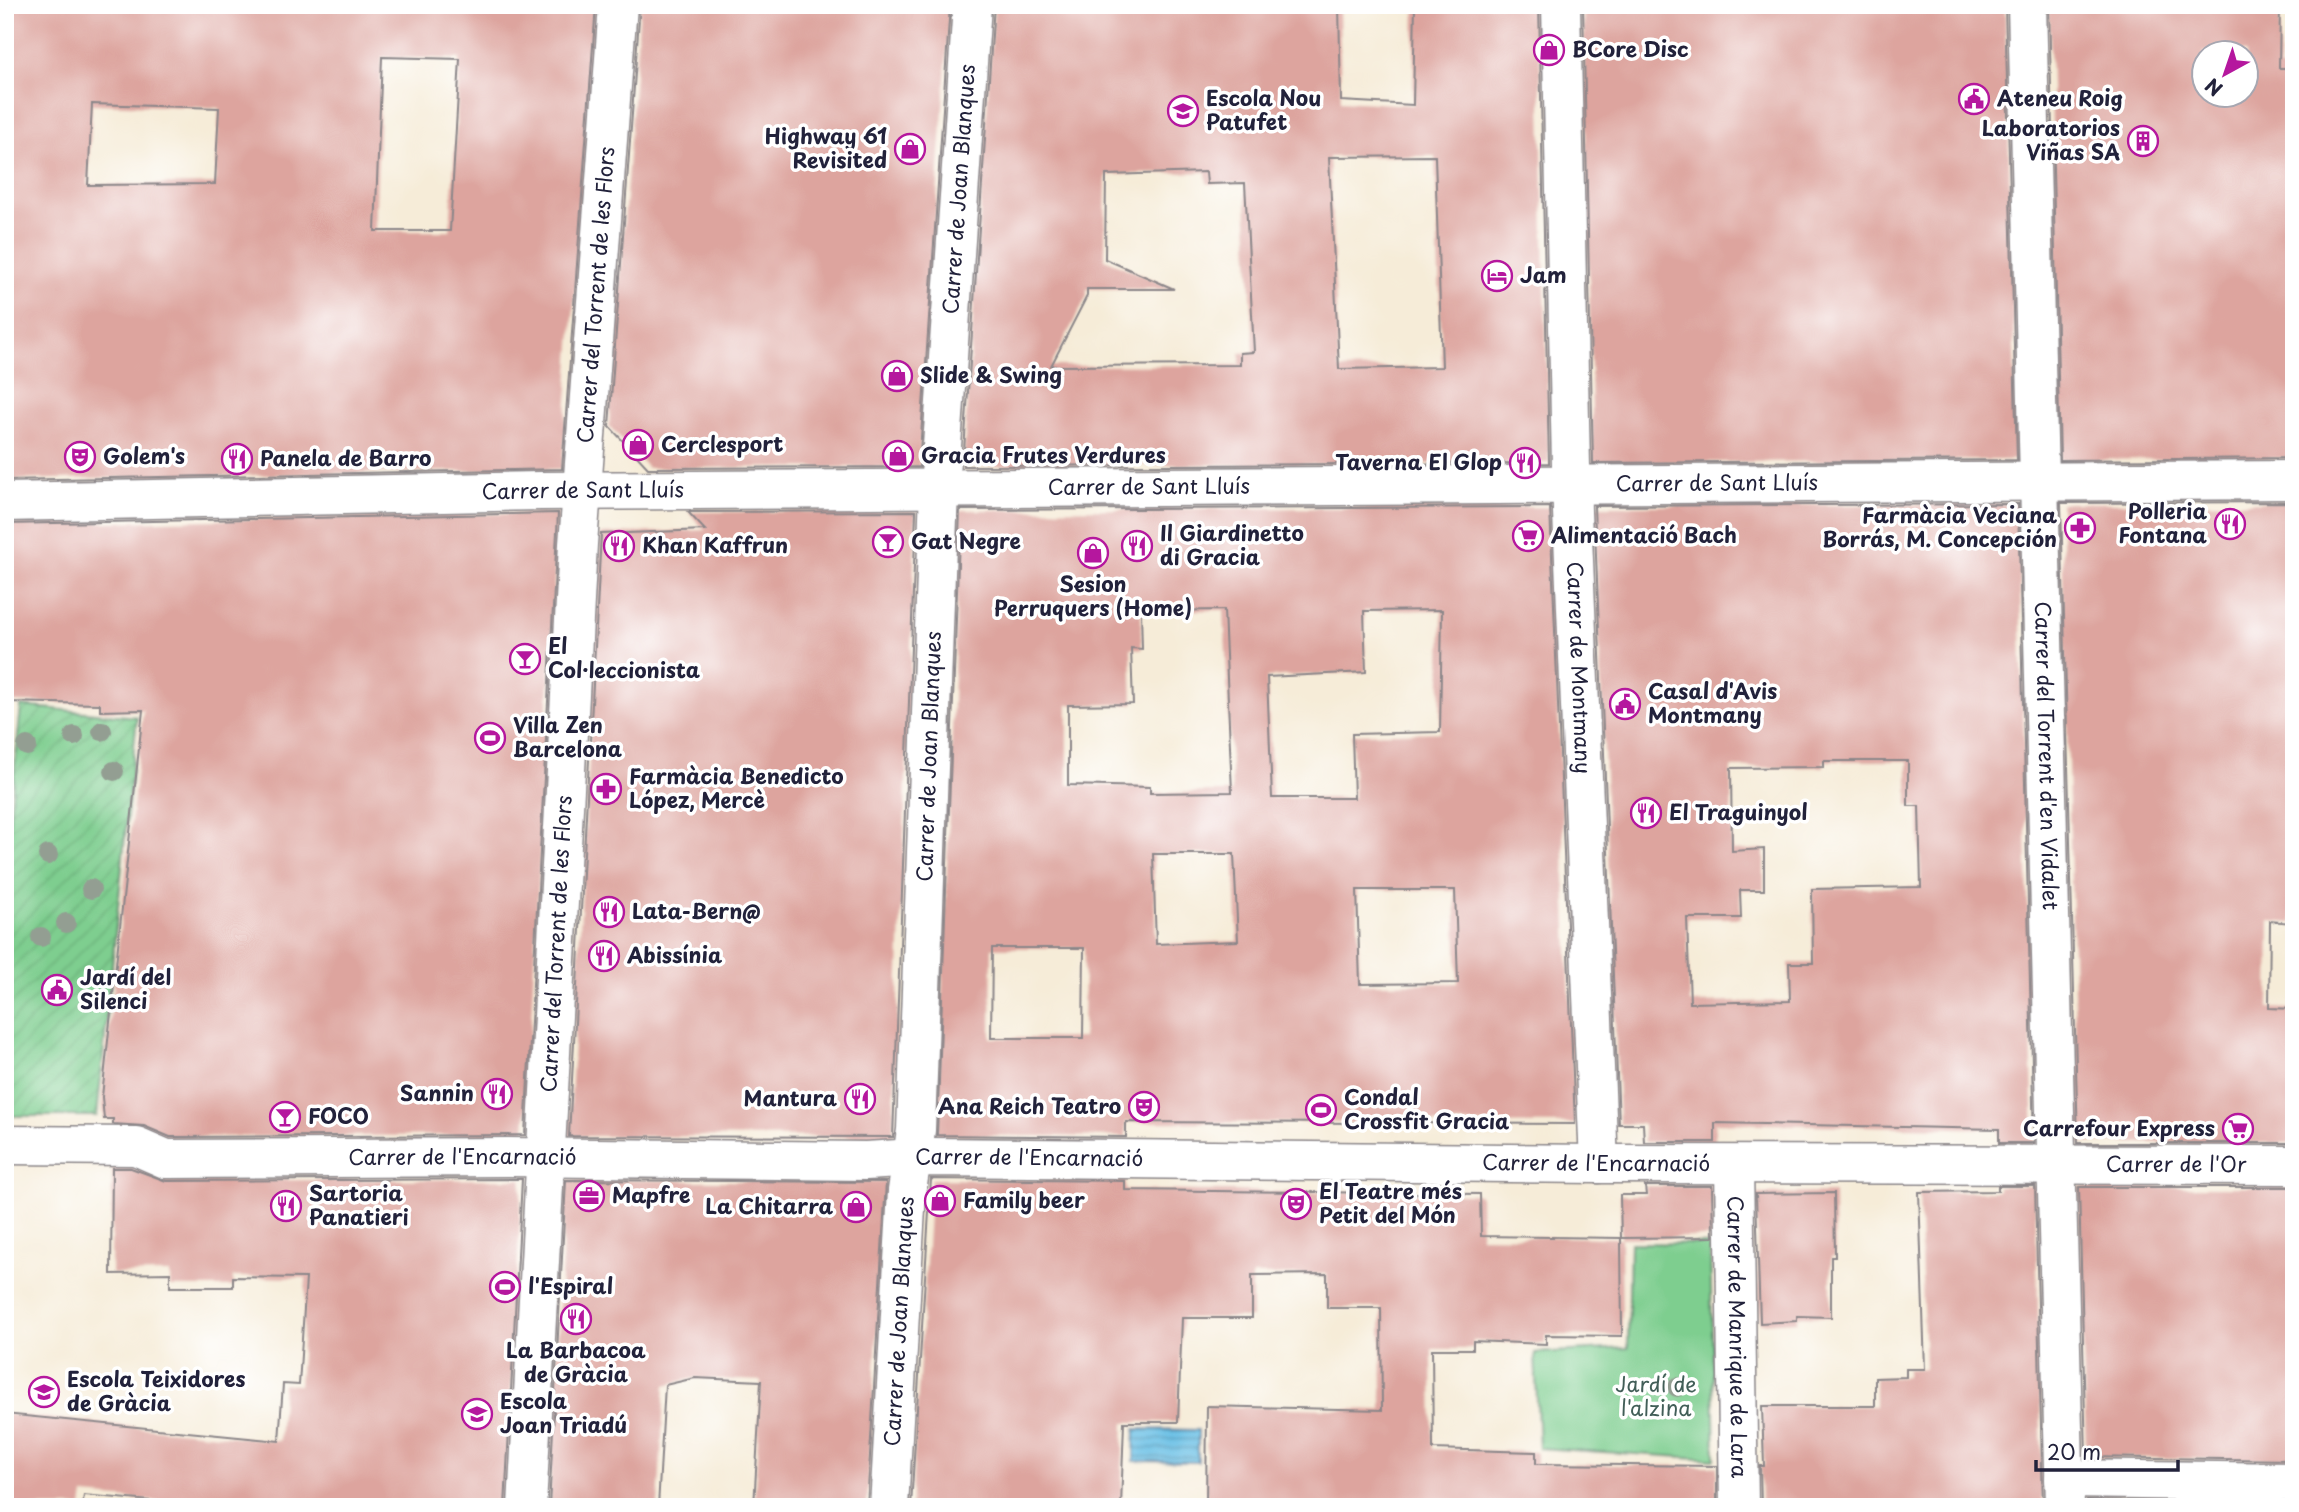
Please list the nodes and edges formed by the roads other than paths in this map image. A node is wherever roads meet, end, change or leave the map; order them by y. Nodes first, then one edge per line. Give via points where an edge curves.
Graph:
1 (618, 5) edge
2 (972, 5) edge
3 (1561, 5) edge
4 (2027, 5) edge
5 (2294, 480) edge
6 (2039, 482) junction
7 (1571, 487) junction
8 (939, 490) junction
9 (582, 491) junction
10 (5, 502) edge
11 (5, 1145) edge
12 (911, 1158) junction
13 (547, 1159) junction
14 (2056, 1163) junction
15 (1599, 1164) junction
16 (1734, 1165) junction
17 (2294, 1165) edge
18 (2294, 1482) edge
19 (2065, 1493) edge
20 (527, 1507) edge
21 (889, 1507) edge
22 (1739, 1507) edge

1 - 9 street, Carrer del Torrent de les Flors
2 - 8 street, Carrer de Joan Blanques
3 - 7 street, Carrer de Montmany
4 - 6 street, Carrer del Torrent d'en Vidalet
5 - 6 street, Carrer de Sant Lluís
6 - 7 street, Carrer de Sant Lluís
6 - 14 street, Carrer del Torrent d'en Vidalet
7 - 8 street, Carrer de Sant Lluís
7 - 15 street, Carrer de Montmany
8 - 9 street, Carrer de Sant Lluís
8 - 12 street, Carrer de Joan Blanques via 916,1130
9 - 10 street, Carrer de Sant Lluís
9 - 13 street, Carrer del Torrent de les Flors
11 - 13 street, Carrer de l'Encarnació via 136,1146 166,1159
12 - 13 street, Carrer de l'Encarnació
12 - 15 street, Carrer de l'Encarnació
12 - 21 street, Carrer de Joan Blanques
13 - 20 street, Carrer del Torrent de les Flors
14 - 16 street, Carrer de l'Encarnació
14 - 17 street, Carrer de l'Or
14 - 19 street, Carrer del Torrent d'en Vidalet
15 - 16 street, Carrer de l'Encarnació
16 - 22 street, Carrer de Manrique de Lara
18 - 19 street

